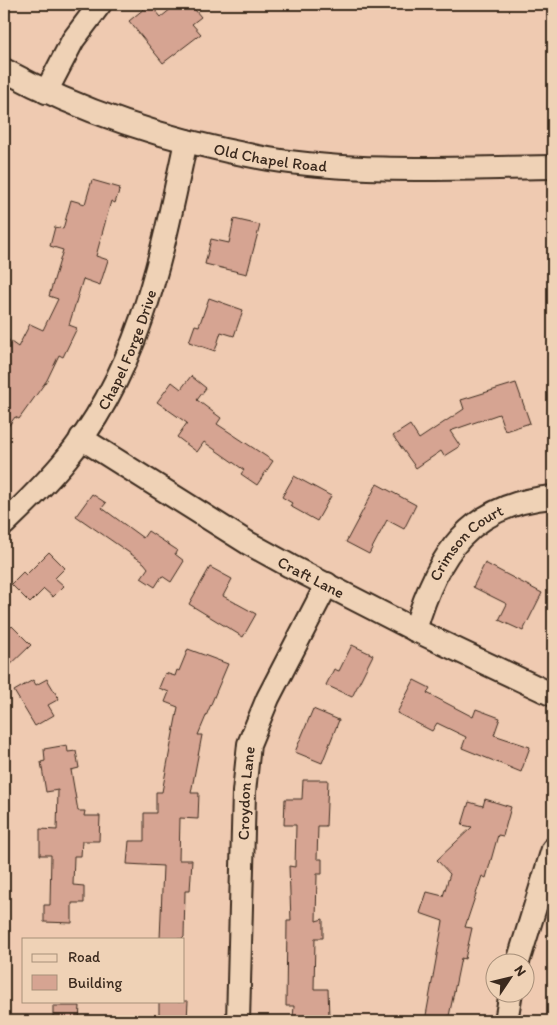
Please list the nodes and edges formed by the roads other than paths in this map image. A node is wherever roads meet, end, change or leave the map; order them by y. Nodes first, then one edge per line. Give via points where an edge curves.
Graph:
1 (100, 4) edge
2 (4, 70) edge
3 (46, 92) junction
4 (186, 141) junction
5 (553, 167) edge
6 (81, 438) junction
7 (553, 497) edge
8 (4, 524) edge
9 (327, 584) junction
10 (416, 630) junction
11 (553, 695) edge
12 (553, 849) edge
13 (521, 952) edge
14 (509, 1002) edge
15 (238, 1021) edge
16 (506, 1021) edge

1 - 3 street via 73,40
2 - 3 street, Old Chapel Road
3 - 4 street, Old Chapel Road
4 - 5 street, Old Chapel Road via 270,159 321,164
4 - 6 street, Chapel Forge Drive via 167,231 142,320 116,380
6 - 8 street, Chapel Forge Drive via 63,463
6 - 9 street, Craft Lane via 248,543
7 - 10 street, Crimson Court via 525,501 500,510 465,534 437,570
9 - 10 street, Craft Lane
9 - 15 street, Croydon Lane via 268,698 249,744 244,792
10 - 11 street, Craft Lane
12 - 13 street
14 - 16 street

